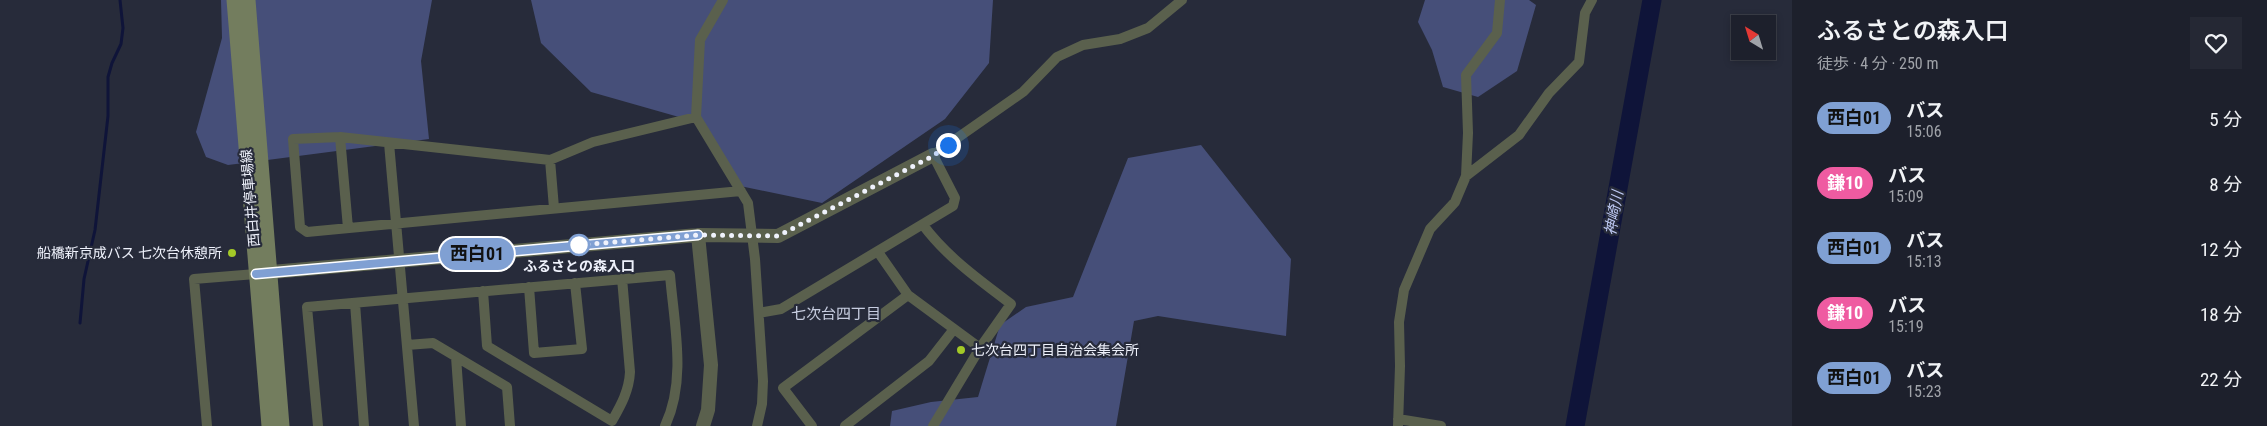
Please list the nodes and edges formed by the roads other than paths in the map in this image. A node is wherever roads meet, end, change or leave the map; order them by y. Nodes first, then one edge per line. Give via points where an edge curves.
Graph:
1 (234, 0) edge
2 (248, 0) edge
3 (723, 0) edge
4 (1182, 0) edge
5 (1500, 0) edge
6 (1592, 0) edge
7 (696, 117) junction
8 (340, 137) junction
9 (389, 143) junction
10 (933, 156) junction
11 (550, 160) junction
12 (1466, 176) junction
13 (741, 191) junction
14 (554, 208) junction
15 (396, 223) junction
16 (922, 225) junction
17 (348, 228) junction
18 (752, 234) junction
19 (698, 235) junction
20 (878, 252) junction
21 (399, 261) junction
22 (262, 273) junction
23 (622, 278) junction
24 (575, 283) junction
25 (529, 287) junction
26 (483, 291) junction
27 (908, 294) junction
28 (401, 298) junction
29 (355, 303) junction
30 (759, 313) junction
31 (954, 329) junction
32 (407, 345) junction
33 (980, 348) junction
34 (456, 357) junction
35 (1398, 422) edge
36 (207, 426) edge
37 (269, 426) edge
38 (282, 426) edge
39 (318, 426) edge
40 (364, 426) edge
41 (414, 426) edge
42 (461, 426) edge
43 (510, 426) edge
44 (665, 426) edge
45 (703, 426) edge
46 (757, 426) edge
47 (812, 426) edge
48 (845, 426) edge
49 (933, 426) edge
50 (1441, 426) edge

1 - 22 main road, 西白井停車場線
2 - 22 main road, 西白井停車場線
3 - 7 street via 700,40
4 - 10 street via 1148,28 1120,39 1083,45 1057,57 1023,92
5 - 12 street via 1496,33 1466,75
6 - 12 street via 1586,13 1579,62 1550,93 1519,135
7 - 11 street via 593,142
7 - 13 street
8 - 9 street
8 - 17 street
8 - 17 street via 293,139 300,226 307,232
9 - 11 street
9 - 15 street
10 - 16 street via 955,198 953,206
10 - 18 street via 778,236
11 - 14 street
12 - 35 street via 1455,202 1430,230 1404,290 1399,322
13 - 14 street
13 - 18 street via 748,203
14 - 15 street
15 - 17 street
15 - 21 street
16 - 20 street
16 - 33 street via 967,272 1012,304
18 - 19 street
18 - 30 street
19 - 21 street
19 - 45 street via 711,365 708,410
20 - 27 street
20 - 30 street via 781,309
21 - 22 street
21 - 28 street
22 - 36 street via 194,279
22 - 37 main road, 西白井停車場線
22 - 38 main road, 西白井停車場線
23 - 24 street
23 - 26 street via 630,384 612,421 487,346
23 - 44 street via 670,275 677,375 676,394
24 - 25 street
24 - 25 street via 582,349 534,353
25 - 26 street
26 - 28 street
27 - 31 street
27 - 47 street via 783,388
28 - 29 street
28 - 32 street
29 - 39 street via 307,308
29 - 40 street
30 - 46 street via 763,381
31 - 33 street
31 - 48 street via 929,362
32 - 34 street via 433,343
32 - 41 street
33 - 49 street
34 - 42 street
34 - 43 street via 507,387
35 - 50 street

